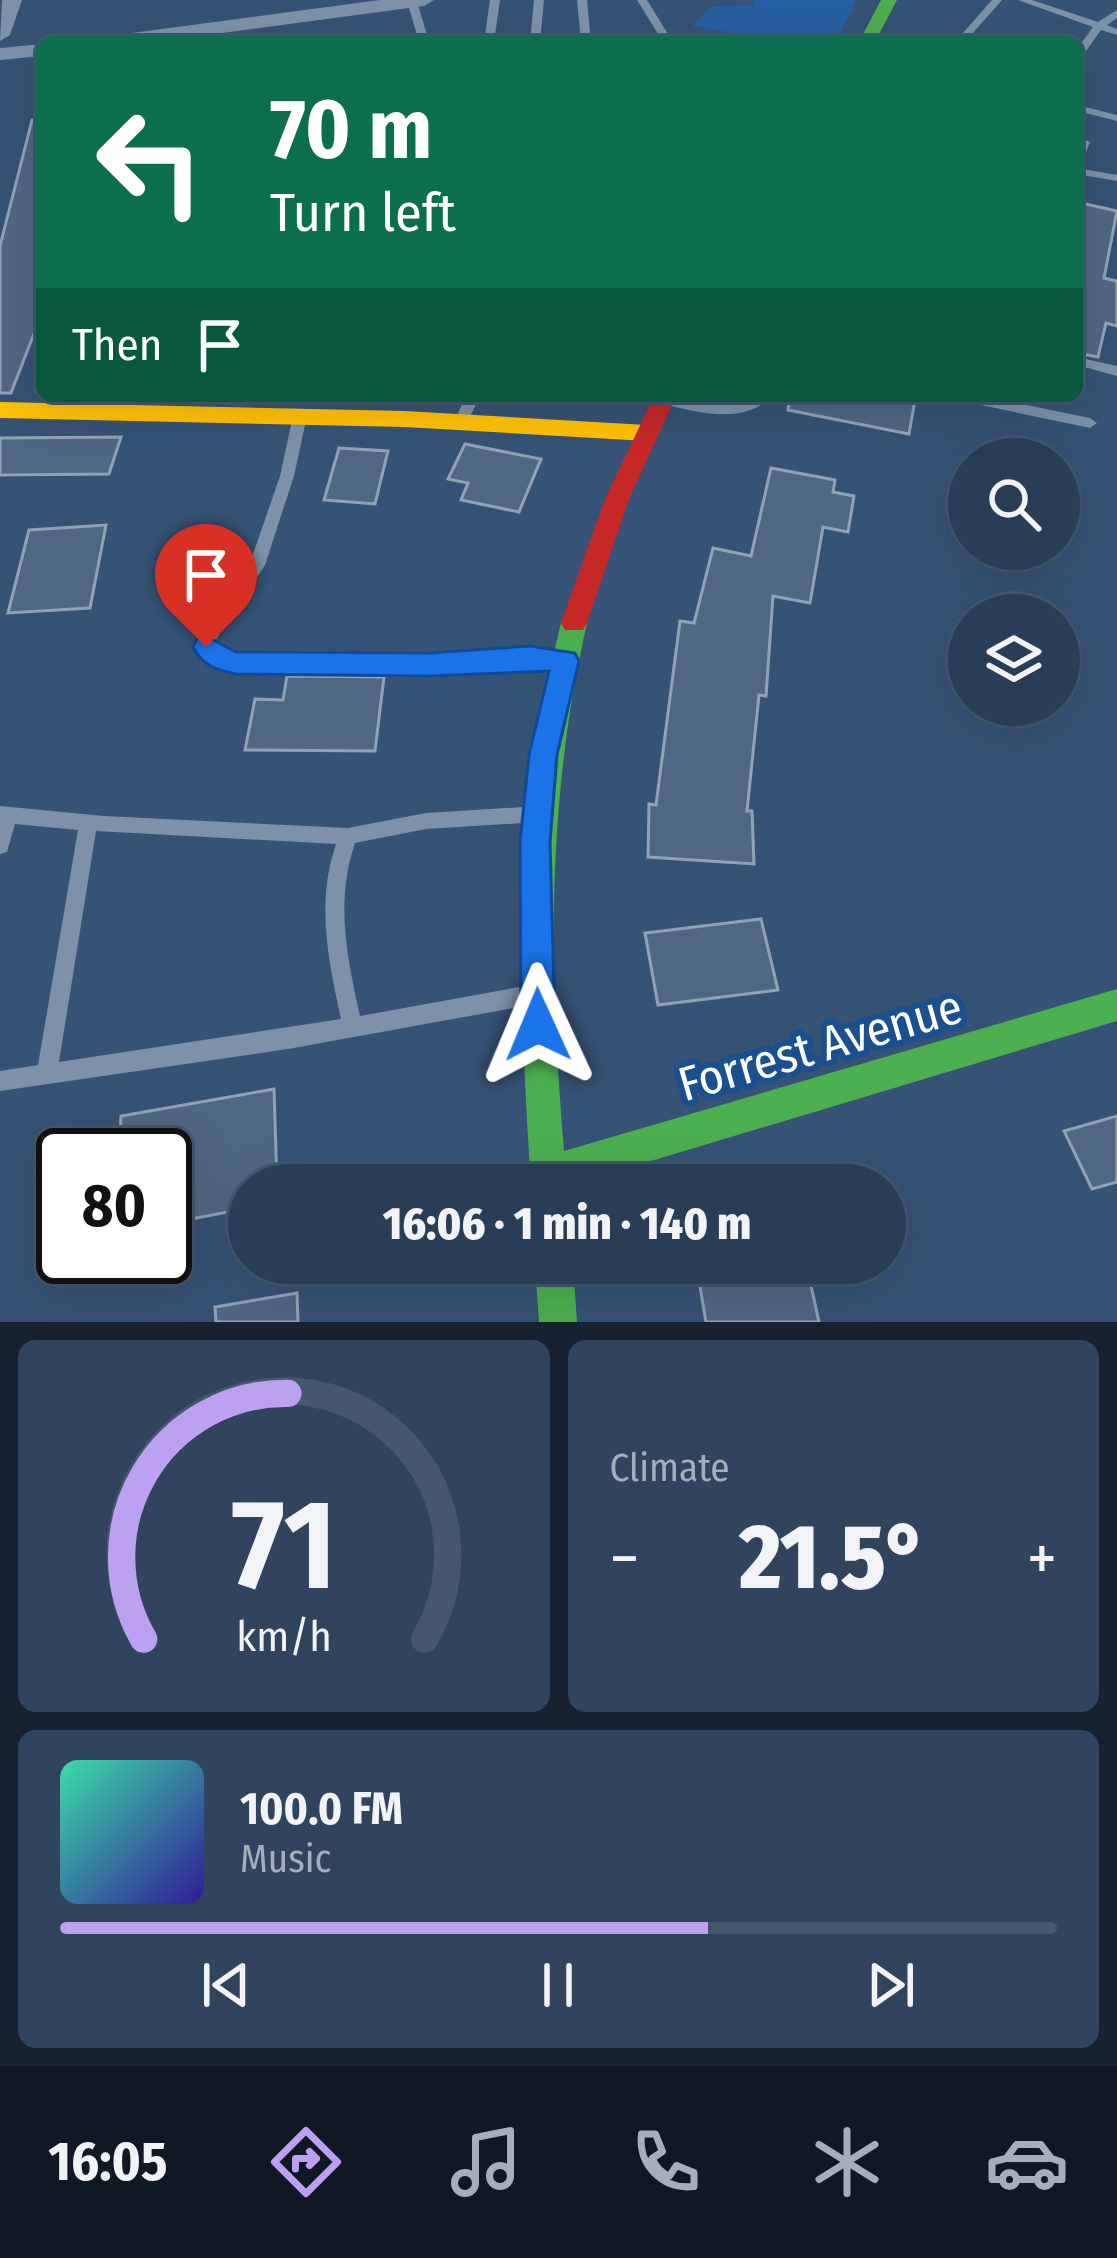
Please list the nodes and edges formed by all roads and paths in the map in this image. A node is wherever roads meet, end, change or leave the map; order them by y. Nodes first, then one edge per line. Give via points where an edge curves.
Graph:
1 (12, 0) edge
2 (424, 0) edge
3 (495, 0) edge
4 (539, 0) edge
5 (582, 0) edge
6 (643, 0) edge
7 (889, 0) edge
8 (997, 0) edge
9 (1023, 0) edge
10 (412, 2) edge
11 (1117, 13) edge
12 (1099, 26) junction
13 (1117, 32) edge
14 (0, 35) edge
15 (183, 36) edge
16 (422, 36) edge
17 (490, 36) edge
18 (536, 36) edge
19 (585, 36) edge
20 (665, 36) edge
21 (870, 36) edge
22 (965, 36) edge
23 (1083, 48) edge
24 (36, 51) edge
25 (0, 54) edge
26 (1083, 110) edge
27 (1117, 118) edge
28 (1083, 172) edge
29 (1117, 178) edge
30 (1083, 362) edge
31 (1117, 370) edge
32 (662, 402) edge
33 (684, 402) edge
34 (759, 402) edge
35 (990, 402) edge
36 (467, 409) edge
37 (0, 410) edge
38 (300, 416) junction
39 (1090, 423) dead end
40 (646, 433) junction
41 (566, 661) junction
42 (4, 814) edge
43 (537, 815) junction
44 (88, 822) junction
45 (348, 836) junction
46 (0, 846) edge
47 (538, 993) junction
48 (1117, 1005) edge
49 (353, 1028) junction
50 (47, 1075) junction
51 (0, 1081) edge
52 (548, 1164) edge
53 (601, 1164) edge
54 (555, 1284) edge
55 (558, 1322) edge

1 - 14 street
2 - 10 street
3 - 17 lane
4 - 18 lane
5 - 19 lane
6 - 20 lane
7 - 21 main road
8 - 22 lane
9 - 12 lane
10 - 15 street
10 - 16 lane
11 - 12 lane
12 - 13 lane
12 - 23 lane
24 - 25 street
26 - 27 lane
28 - 29 lane
30 - 31 lane
32 - 40 main road
33 - 34 lane via 730,411
35 - 39 lane
36 - 38 main road
36 - 40 main road
37 - 38 main road
38 - 41 lane via 256,566 207,640 209,654 288,665
40 - 41 main road
41 - 43 main road
42 - 44 lane
42 - 46 lane
43 - 45 lane via 425,820
43 - 47 main road
44 - 45 lane
44 - 50 lane
45 - 49 lane via 330,910
47 - 49 lane
47 - 52 main road
48 - 53 main road, Forrest Avenue
49 - 50 lane
50 - 51 lane
54 - 55 main road

